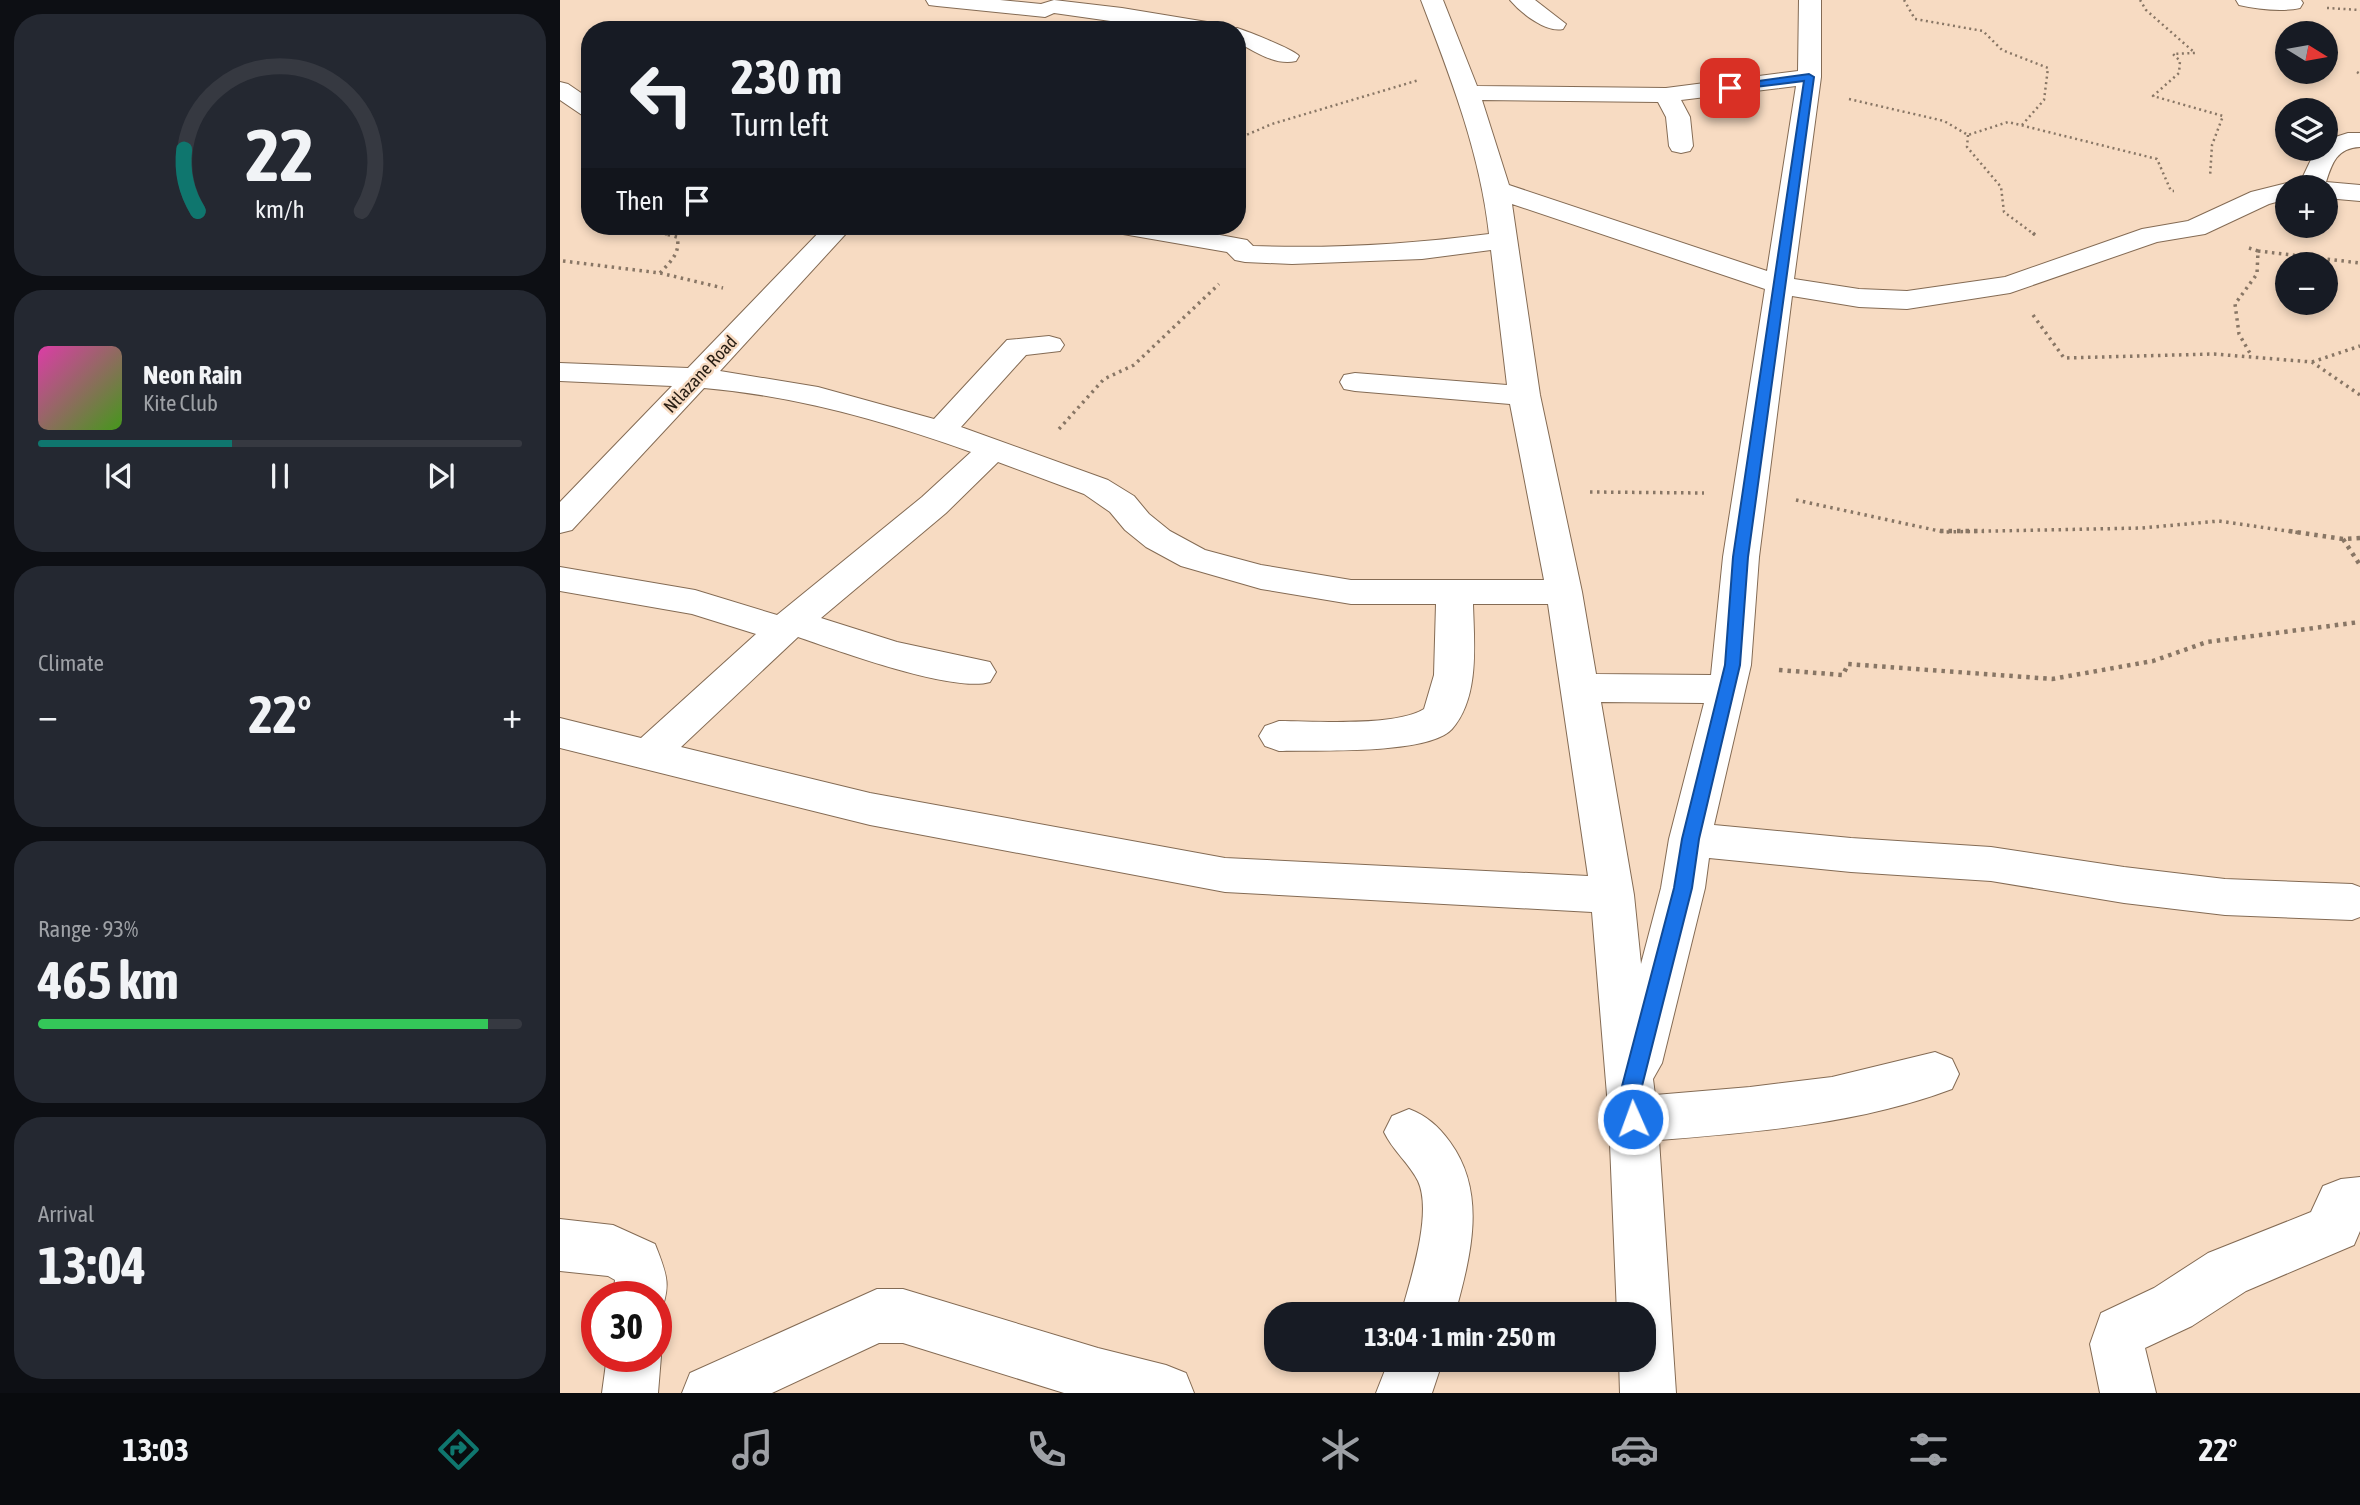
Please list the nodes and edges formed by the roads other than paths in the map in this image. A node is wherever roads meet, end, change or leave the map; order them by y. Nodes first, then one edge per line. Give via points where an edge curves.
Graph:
1 (937, 0) edge
2 (1432, 0) edge
3 (1521, 0) edge
4 (1810, 0) edge
5 (2247, 0) edge
6 (2292, 3) dead end
7 (1051, 6) edge
8 (1036, 21) edge
9 (1162, 21) edge
10 (1555, 24) dead end
11 (1246, 37) edge
12 (1288, 56) dead end
13 (1464, 81) junction
14 (1808, 84) junction
15 (560, 89) edge
16 (1666, 95) junction
17 (581, 104) edge
18 (2360, 140) edge
19 (1681, 146) dead end
20 (2316, 175) edge
21 (1497, 190) junction
22 (2338, 191) edge
23 (2360, 192) edge
24 (2275, 194) edge
25 (831, 235) edge
26 (1178, 235) edge
27 (1502, 240) junction
28 (1780, 285) junction
29 (1049, 345) dead end
30 (560, 372) edge
31 (695, 379) junction
32 (1354, 382) dead end
33 (1524, 394) junction
34 (940, 431) junction
35 (993, 449) junction
36 (576, 487) edge
37 (560, 522) edge
38 (560, 579) edge
39 (1454, 592) junction
40 (1564, 592) junction
41 (788, 626) junction
42 (977, 672) dead end
43 (1729, 677) junction
44 (1579, 688) junction
45 (560, 733) edge
46 (1279, 736) dead end
47 (649, 754) junction
48 (1690, 839) junction
49 (1612, 895) junction
50 (2352, 902) dead end
51 (1936, 1074) dead end
52 (1632, 1104) junction
53 (1409, 1132) dead end
54 (2360, 1202) edge
55 (560, 1245) edge
56 (642, 1281) edge
57 (1430, 1302) edge
58 (632, 1372) edge
59 (1412, 1372) edge
60 (630, 1393) edge
61 (710, 1393) edge
62 (1166, 1393) edge
63 (1404, 1393) edge
64 (1648, 1393) edge
65 (2128, 1393) edge

1 - 7 street
2 - 13 street
3 - 10 street
4 - 14 street
5 - 6 street
7 - 8 street
7 - 9 street
11 - 12 street
13 - 16 street
13 - 21 street
14 - 16 street
14 - 28 street
15 - 17 street
16 - 19 street via 1678,117
18 - 20 street via 2343,140 2328,148
21 - 27 street
21 - 28 street
22 - 23 street
24 - 28 street via 2195,228 2152,235 2010,285 1907,300 1859,298
25 - 31 street, Ntlazane Road
26 - 27 street via 1237,246 1245,254 1358,256
27 - 33 street
28 - 43 street via 1741,557
29 - 34 street via 1018,346
30 - 31 street
31 - 34 street via 776,388
31 - 36 street, Ntlazane Road
32 - 33 street
33 - 40 street
34 - 35 street
35 - 39 street via 1096,487 1122,504 1158,539 1193,558 1261,577 1351,592
35 - 41 street via 934,505
36 - 37 street, Ntlazane Road
38 - 41 street via 695,602
39 - 40 street
39 - 46 street via 1456,660 1444,706 1429,727
40 - 44 street
41 - 42 street
41 - 47 street
43 - 44 street
43 - 48 street
44 - 49 street
45 - 47 street
47 - 49 street via 870,808 1226,875
48 - 50 street via 1991,864 2225,897
48 - 52 street via 1683,888
49 - 52 street
51 - 52 street via 1818,1101 1750,1110
52 - 64 street
53 - 57 street via 1434,1159 1446,1186 1446,1220
54 - 65 street via 2341,1205 2336,1227 2227,1272 2173,1307 2120,1332 2117,1344
55 - 56 street via 613,1251 636,1263
58 - 60 street
59 - 63 street
61 - 62 street via 877,1316 903,1316

